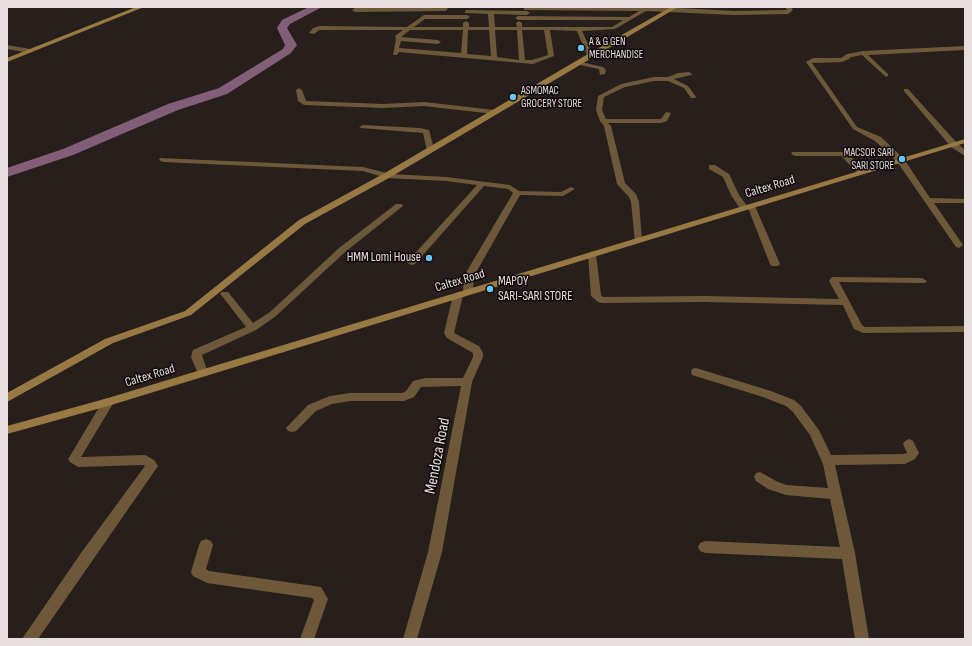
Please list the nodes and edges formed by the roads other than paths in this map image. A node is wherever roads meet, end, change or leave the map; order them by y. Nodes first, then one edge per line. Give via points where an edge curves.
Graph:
1 (141, 7) edge
2 (445, 7) edge
3 (788, 7) edge
4 (387, 8) edge
5 (526, 8) edge
6 (673, 8) edge
7 (645, 9) junction
8 (355, 10) dead end
9 (467, 12) edge
10 (491, 13) junction
11 (518, 16) junction
12 (441, 17) junction
13 (628, 18) junction
14 (409, 28) junction
15 (438, 29) junction
16 (466, 29) junction
17 (493, 29) junction
18 (520, 29) junction
19 (547, 29) junction
20 (579, 29) junction
21 (312, 33) dead end
22 (399, 39) junction
23 (438, 42) junction
24 (10, 48) edge
25 (965, 48) edge
26 (30, 51) junction
27 (23, 53) junction
28 (436, 53) junction
29 (863, 53) junction
30 (464, 55) junction
31 (590, 55) junction
32 (494, 58) junction
33 (7, 60) edge
34 (522, 62) junction
35 (577, 63) junction
36 (602, 74) dead end
37 (689, 74) dead end
38 (886, 75) dead end
39 (669, 79) junction
40 (299, 90) dead end
41 (906, 90) dead end
42 (693, 97) dead end
43 (494, 112) junction
44 (668, 113) dead end
45 (603, 121) junction
46 (363, 127) dead end
47 (965, 141) edge
48 (954, 146) junction
49 (430, 149) junction
50 (795, 154) dead end
51 (965, 154) edge
52 (163, 160) dead end
53 (901, 161) junction
54 (712, 167) dead end
55 (862, 172) junction
56 (387, 176) junction
57 (483, 183) junction
58 (571, 189) dead end
59 (517, 193) junction
60 (928, 200) junction
61 (965, 201) edge
62 (399, 206) dead end
63 (748, 207) junction
64 (638, 240) junction
65 (959, 245) dead end
66 (592, 254) junction
67 (412, 262) dead end
68 (775, 264) dead end
69 (922, 281) dead end
70 (463, 293) junction
71 (225, 294) dead end
72 (846, 302) junction
73 (252, 328) junction
74 (965, 329) edge
75 (696, 372) dead end
76 (203, 373) junction
77 (467, 382) junction
78 (7, 398) edge
79 (108, 402) junction
80 (292, 428) dead end
81 (7, 430) edge
82 (909, 444) dead end
83 (827, 460) junction
84 (760, 477) dead end
85 (836, 494) junction
86 (206, 545) dead end
87 (705, 547) dead end
88 (848, 553) junction
89 (29, 639) edge
90 (307, 639) edge
91 (410, 639) edge
92 (862, 639) edge

1 - 26 street
2 - 4 street via 445,10
3 - 6 street via 790,11 778,13 728,13
4 - 8 street
5 - 7 street
5 - 11 street via 527,13
6 - 7 street
6 - 31 street
7 - 13 street
9 - 10 street
9 - 12 street
9 - 16 street
10 - 11 street
10 - 17 street
11 - 13 street
11 - 18 street
12 - 14 street via 424,17
12 - 15 street
13 - 20 street via 613,28
14 - 15 street
14 - 21 street via 319,28
14 - 22 street via 398,36
15 - 16 street
15 - 23 street
16 - 17 street
16 - 30 street
17 - 18 street
17 - 32 street
18 - 19 street
18 - 34 street
19 - 20 street
19 - 34 street via 550,57
20 - 31 street
22 - 23 street
22 - 28 street via 395,52
23 - 28 street
24 - 26 street
24 - 27 street
25 - 29 street
26 - 27 street
27 - 33 street
28 - 30 street
29 - 38 street
29 - 53 street via 849,55 842,60 809,62 856,129 878,139
30 - 32 street
31 - 35 street
32 - 34 street
35 - 36 street via 600,68 603,70
35 - 43 street
37 - 39 street
39 - 42 street via 686,87
39 - 45 street via 623,85 601,96 599,110
40 - 43 street via 301,101 304,103 383,106 424,104
41 - 48 street
43 - 49 street
44 - 45 street via 662,121
45 - 64 street via 607,126 621,184 633,196 635,202
46 - 49 street via 420,130 426,132
47 - 48 street, Caltex Road
48 - 51 street
48 - 53 street, Caltex Road
49 - 56 street
50 - 55 street via 843,154
52 - 56 street via 363,169
53 - 55 street, Caltex Road
53 - 60 street
54 - 63 street via 726,176 735,195
55 - 63 street, Caltex Road
56 - 57 street
56 - 78 street via 302,222 188,313 109,341
57 - 59 street via 510,187
57 - 67 street
58 - 59 street via 563,194
59 - 70 street via 469,276
60 - 61 street
60 - 65 street
62 - 73 street via 342,250 273,314
63 - 64 street, Caltex Road
63 - 68 street
64 - 66 street, Caltex Road
66 - 70 street, Caltex Road
66 - 72 street via 596,296 601,300
69 - 72 street via 835,279
70 - 76 street, Caltex Road
70 - 77 street, Mendoza Road via 449,332 451,336 478,353
71 - 73 street
72 - 74 street via 858,327 863,330
73 - 76 street via 197,353
75 - 83 street via 790,403 798,409 815,433
76 - 79 street, Caltex Road
77 - 80 street via 425,382 417,384 410,394 404,397 350,397 330,400 312,408
77 - 91 street, Mendoza Road via 435,552
79 - 81 street, Caltex Road
79 - 89 street via 74,459 78,462 145,460 152,466
82 - 83 street via 913,453 905,458
83 - 85 street
84 - 85 street via 786,490
85 - 88 street
86 - 90 street via 198,572 207,577 316,592 321,599
87 - 88 street
88 - 92 street

